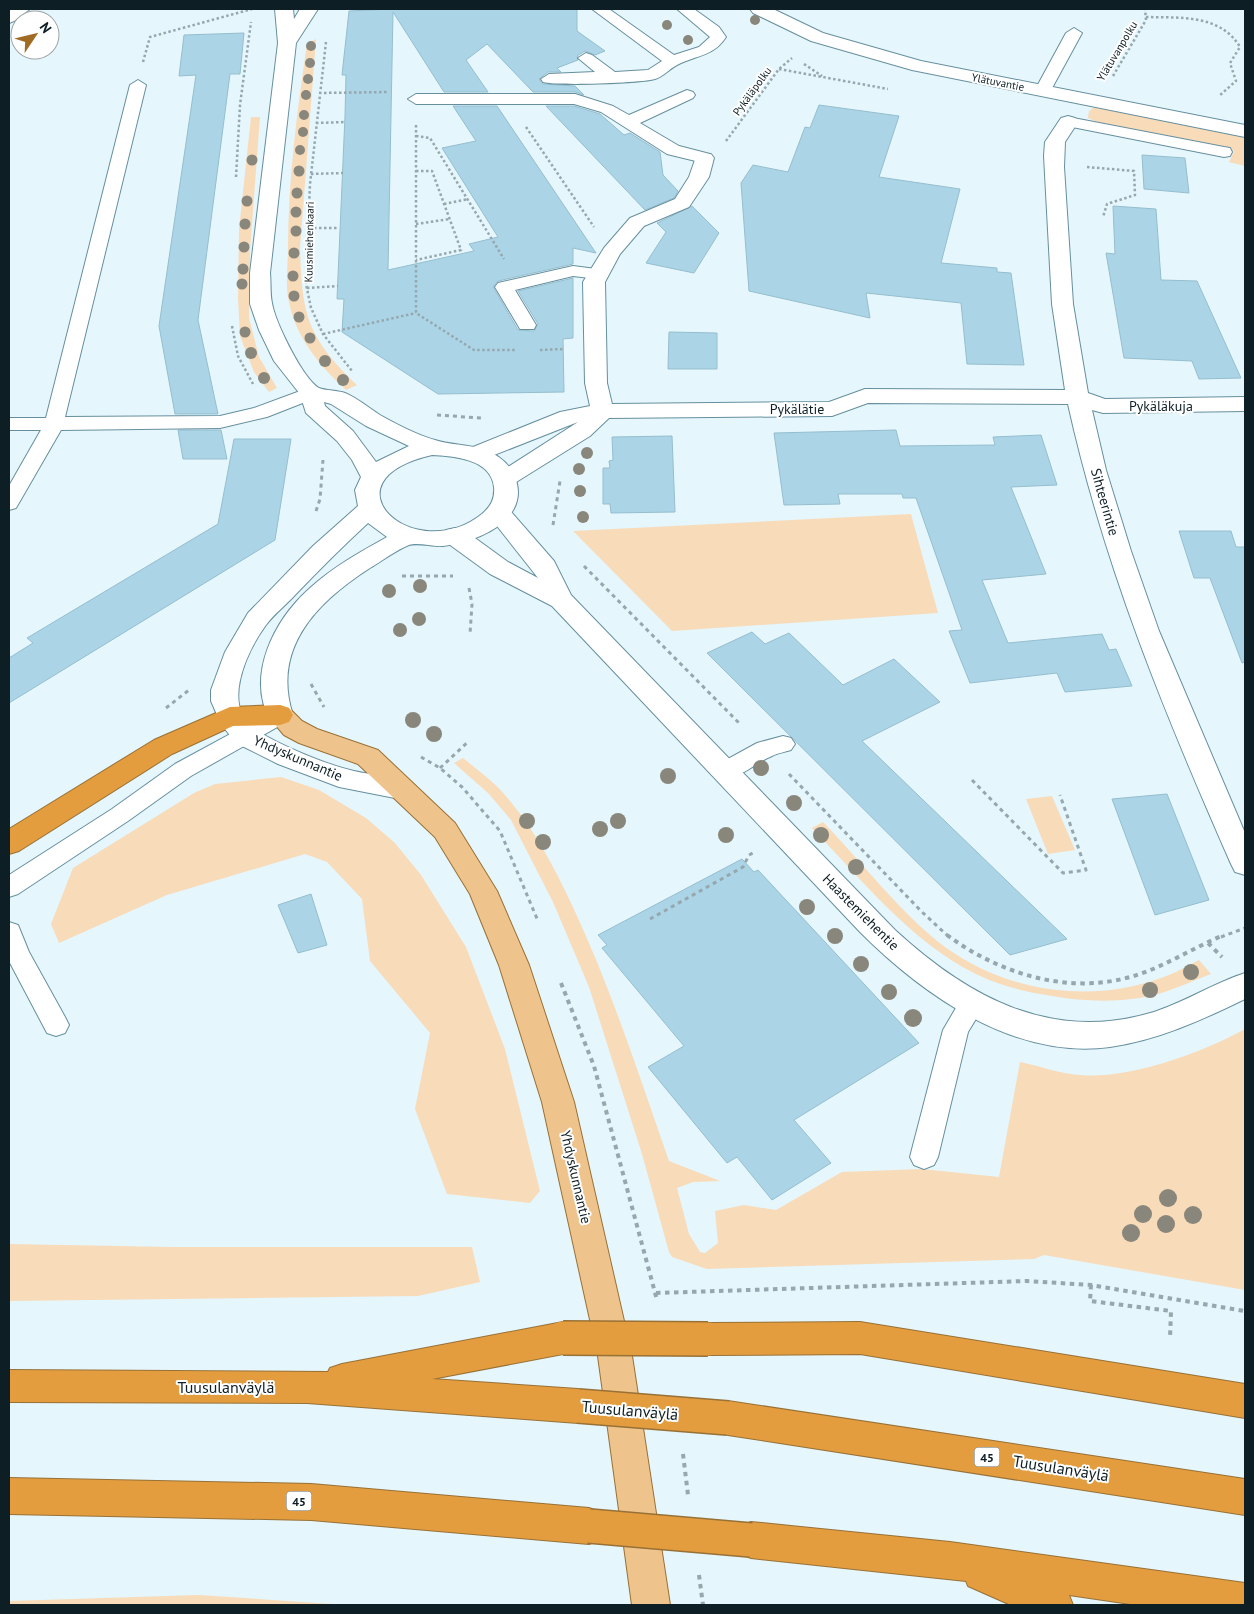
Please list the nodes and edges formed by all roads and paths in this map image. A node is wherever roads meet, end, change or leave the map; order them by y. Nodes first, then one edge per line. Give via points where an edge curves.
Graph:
1 (22, 9) edge
2 (252, 9) edge
3 (284, 9) edge
4 (308, 9) edge
5 (599, 9) edge
6 (684, 9) edge
7 (759, 9) edge
8 (1144, 9) edge
9 (1146, 17) junction
10 (9, 18) edge
11 (1074, 33) dead end
12 (327, 37) dead end
13 (817, 37) junction
14 (287, 43) junction
15 (586, 58) dead end
16 (672, 61) junction
17 (779, 69) junction
18 (612, 77) junction
19 (833, 79) dead end
20 (549, 80) dead end
21 (138, 85) joint
22 (1043, 90) junction
23 (319, 93) junction
24 (687, 95) dead end
25 (416, 99) junction
26 (520, 99) junction
27 (1215, 99) dead end
28 (1098, 101) junction
29 (346, 122) dead end
30 (628, 122) junction
31 (1068, 122) joint
32 (316, 123) junction
33 (1245, 131) edge
34 (416, 136) junction
35 (1224, 152) dead end
36 (704, 158) junction
37 (1055, 164) junction
38 (416, 171) junction
39 (343, 173) dead end
40 (311, 174) junction
41 (468, 199) junction
42 (444, 204) junction
43 (1103, 217) dead end
44 (450, 219) junction
45 (416, 224) junction
46 (309, 228) junction
47 (340, 228) dead end
48 (611, 252) junction
49 (416, 260) junction
50 (598, 274) junction
51 (519, 283) junction
52 (338, 286) dead end
53 (307, 288) junction
54 (416, 313) junction
55 (526, 325) dead end
56 (323, 334) junction
57 (595, 349) junction
58 (520, 350) dead end
59 (539, 350) dead end
60 (354, 374) dead end
61 (311, 393) junction
62 (1078, 397) junction
63 (1245, 404) edge
64 (604, 411) junction
65 (428, 415) dead end
66 (484, 418) dead end
67 (9, 424) edge
68 (54, 424) junction
69 (432, 448) junction
70 (476, 454) junction
71 (373, 477) junction
72 (561, 477) dead end
73 (505, 479) junction
74 (9, 504) edge
75 (370, 508) junction
76 (498, 512) junction
77 (552, 531) dead end
78 (408, 535) junction
79 (455, 536) junction
80 (582, 564) dead end
81 (468, 580) dead end
82 (561, 600) junction
83 (470, 634) dead end
84 (194, 686) dead end
85 (158, 713) dead end
86 (280, 714) junction
87 (238, 727) junction
88 (469, 741) dead end
89 (774, 747) junction
90 (440, 768) dead end
91 (723, 772) junction
92 (972, 780) dead end
93 (400, 789) junction
94 (1060, 796) dead end
95 (9, 842) edge
96 (760, 849) dead end
97 (1245, 864) edge
98 (9, 887) edge
99 (650, 919) dead end
100 (1245, 928) edge
101 (9, 932) edge
102 (1245, 986) edge
103 (972, 1004) junction
104 (56, 1025) dead end
105 (924, 1157) dead end
106 (1091, 1286) junction
107 (656, 1293) dead end
108 (1245, 1311) edge
109 (1170, 1338) dead end
110 (9, 1386) edge
111 (307, 1387) junction
112 (1245, 1401) edge
113 (9, 1496) edge
114 (1245, 1497) edge
115 (950, 1560) junction
116 (1245, 1602) edge
117 (651, 1605) edge
118 (1054, 1605) edge

1 - 10 lane
2 - 21 path via 150,37
3 - 14 street
4 - 14 street
5 - 16 lane
6 - 16 lane via 714,30 718,37 715,44 706,50
7 - 13 street, Ylätuvantie
8 - 9 path, Ylätuvanpolku
9 - 27 path via 1206,21 1224,29 1237,40 1240,47 1230,63 1236,81
9 - 28 path, Ylätuvanpolku
11 - 22 lane
12 - 23 path, Kuusmiehenkaari
13 - 17 path, Pykäläpolku
13 - 22 street, Ylätuvantie via 918,66
14 - 61 street via 260,273 261,304 285,361
15 - 18 lane
16 - 18 lane via 652,75
17 - 19 path
17 - 36 path, Pykäläpolku via 729,138
18 - 20 lane
21 - 68 lane
22 - 28 street, Ylätuvantie
23 - 25 path via 416,91
23 - 32 path, Kuusmiehenkaari
24 - 30 lane
25 - 26 lane
25 - 34 path
26 - 30 lane via 575,99 607,109
26 - 48 path via 520,119
28 - 33 street, Ylätuvantie
29 - 32 path
30 - 36 lane via 673,150
31 - 35 lane
31 - 37 street, Sihteerintie via 1054,143
32 - 40 path, Kuusmiehenkaari
34 - 38 path
34 - 41 path via 430,138
36 - 48 street via 700,177 682,203 637,222
37 - 43 path via 1134,171 1135,195 1107,204
37 - 62 street, Sihteerintie via 1059,276
38 - 42 path via 432,171
38 - 45 path
39 - 40 path
40 - 46 path, Kuusmiehenkaari
41 - 42 path
41 - 51 path
42 - 44 path
44 - 45 path
44 - 49 path via 461,250
45 - 49 path
46 - 47 path
46 - 53 path, Kuusmiehenkaari
48 - 50 street
49 - 54 path
50 - 51 lane via 574,271
50 - 57 street via 594,282
51 - 55 lane via 504,287
52 - 53 path
53 - 56 path, Kuusmiehenkaari via 311,308
54 - 56 path
54 - 58 path via 474,350
56 - 60 path, Kuusmiehenkaari
57 - 59 path
57 - 64 street via 596,383
61 - 68 lane via 260,413 220,422
61 - 69 street via 338,398 374,421
61 - 71 street via 314,408 345,436
62 - 63 street, Pykäläkuja via 1103,406
62 - 64 street, Pykälätie via 865,396 832,409
62 - 97 street, Sihteerintie via 1100,492 1132,592 1191,743
64 - 70 street, Pykälätie via 568,417
64 - 73 street via 582,431
65 - 66 path
67 - 68 lane
68 - 74 lane
69 - 70 street via 451,448
69 - 71 street via 398,457
70 - 73 street via 492,463
71 - 75 street via 367,493
72 - 77 path
73 - 76 street via 506,493
75 - 78 street via 386,526
75 - 87 street via 257,619 238,652 224,690 224,701
76 - 79 street via 480,527
76 - 82 street, Haastemiehentie via 544,567
78 - 79 street
78 - 86 street, Yhdyskunnantie via 335,579 293,622 272,674 272,693
79 - 82 street, Haastemiehentie via 498,568
80 - 89 path
81 - 83 path via 472,604
82 - 91 street, Haastemiehentie
84 - 85 path
86 - 87 highway
86 - 93 main road, Yhdyskunnantie via 292,728 308,736 368,757
87 - 93 street, Yhdyskunnantie via 288,757 349,780
87 - 95 highway via 163,747
87 - 98 lane via 120,815
88 - 90 path
89 - 91 lane
89 - 100 path via 947,935 994,963 1044,979 1113,981 1150,970
91 - 103 street, Haastemiehentie via 894,946 928,976
92 - 94 path via 1063,873 1086,870
93 - 117 main road, Yhdyskunnantie via 445,830 483,891 514,965 558,1102 615,1356
96 - 99 path via 749,855 743,867
101 - 104 lane
102 - 103 street, Haastemiehentie via 1155,1026 1110,1036 1059,1034
103 - 105 lane via 956,1030
106 - 107 path via 1027,1282
106 - 108 path
106 - 109 path via 1090,1301 1171,1311
110 - 111 highway, Tuusulanväylä / 45
111 - 112 highway, bridge via 563,1338 860,1338
111 - 114 highway, Tuusulanväylä / 45, bridge via 728,1418
113 - 115 highway, 45, bridge via 311,1502
115 - 116 highway, 45
115 - 118 highway

